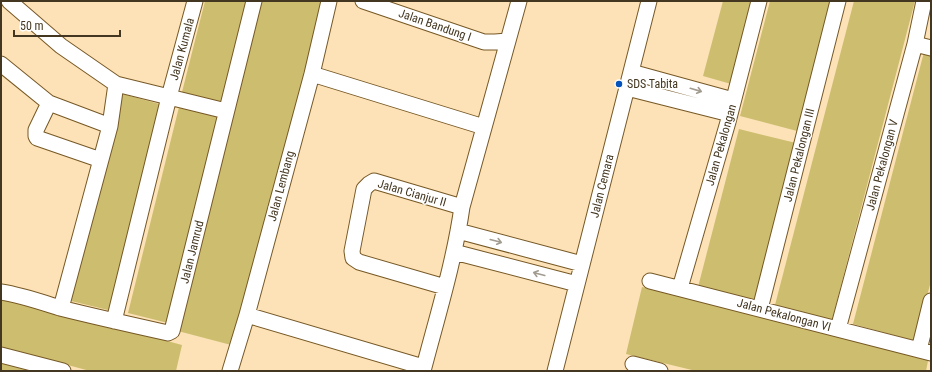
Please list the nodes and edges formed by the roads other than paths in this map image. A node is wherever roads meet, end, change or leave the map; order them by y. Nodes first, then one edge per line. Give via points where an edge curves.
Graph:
1 (10, 1) edge
2 (195, 1) edge
3 (254, 1) edge
4 (329, 1) edge
5 (363, 1) edge
6 (519, 1) edge
7 (649, 1) edge
8 (759, 1) edge
9 (838, 1) edge
10 (924, 1) edge
11 (508, 41) junction
12 (915, 44) junction
13 (931, 48) edge
14 (1, 64) edge
15 (631, 72) junction
16 (312, 74) junction
17 (116, 84) junction
18 (627, 88) junction
19 (169, 98) junction
20 (49, 103) junction
21 (731, 107) junction
22 (226, 112) junction
23 (110, 126) junction
24 (484, 127) junction
25 (95, 158) dead end
26 (462, 207) junction
27 (458, 231) junction
28 (454, 252) junction
29 (582, 264) junction
30 (650, 281) dead end
31 (577, 284) junction
32 (445, 287) junction
33 (680, 288) junction
34 (1, 292) edge
35 (931, 301) edge
36 (61, 308) junction
37 (760, 309) junction
38 (247, 315) junction
39 (114, 321) junction
40 (838, 329) junction
41 (925, 352) edge
42 (1, 355) edge
43 (633, 364) dead end
44 (423, 369) edge
45 (63, 371) edge
46 (230, 371) edge
47 (555, 371) edge
48 (660, 371) edge

1 - 17 street via 61,46
2 - 19 street, Jalan Kumala
3 - 22 street, Jalan Jamrud
4 - 16 street, Jalan Lembang
5 - 11 street, Jalan Bandung I via 484,42
6 - 11 street
7 - 15 street, Jalan Cemara
8 - 21 street, Jalan Pekalongan
9 - 37 street, Jalan Pekalongan III
10 - 12 street, Jalan Pekalongan V
11 - 24 street
12 - 13 street
12 - 40 street, Jalan Pekalongan V
14 - 20 street
15 - 18 street, Jalan Cemara
15 -> 21 street
16 - 24 street
16 - 38 street, Jalan Lembang
17 - 19 street
17 - 23 street
18 - 21 street
18 - 29 street, Jalan Cemara
19 - 22 street
19 - 39 street, Jalan Kumala
20 - 23 street
20 - 25 street via 36,130 37,138
21 - 33 street, Jalan Pekalongan
22 - 39 street, Jalan Jamrud via 172,331 168,333
23 - 36 street
24 - 26 street
26 - 27 street
26 - 32 street, Jalan Cianjur II via 374,181 364,189 352,251 353,258 359,262
27 - 28 street
27 -> 29 street
31 -> 28 street
28 - 32 street
29 - 31 street, Jalan Cemara
30 - 33 street, Jalan Pekalongan VI
31 - 47 street, Jalan Cemara
32 - 44 street
33 - 37 street, Jalan Pekalongan VI
34 - 36 street, Jalan Jamrud
35 - 41 street
36 - 39 street, Jalan Jamrud
37 - 40 street, Jalan Pekalongan VI
38 - 44 street
38 - 46 street, Jalan Lembang
40 - 41 street, Jalan Pekalongan VI
42 - 45 street
43 - 48 street

